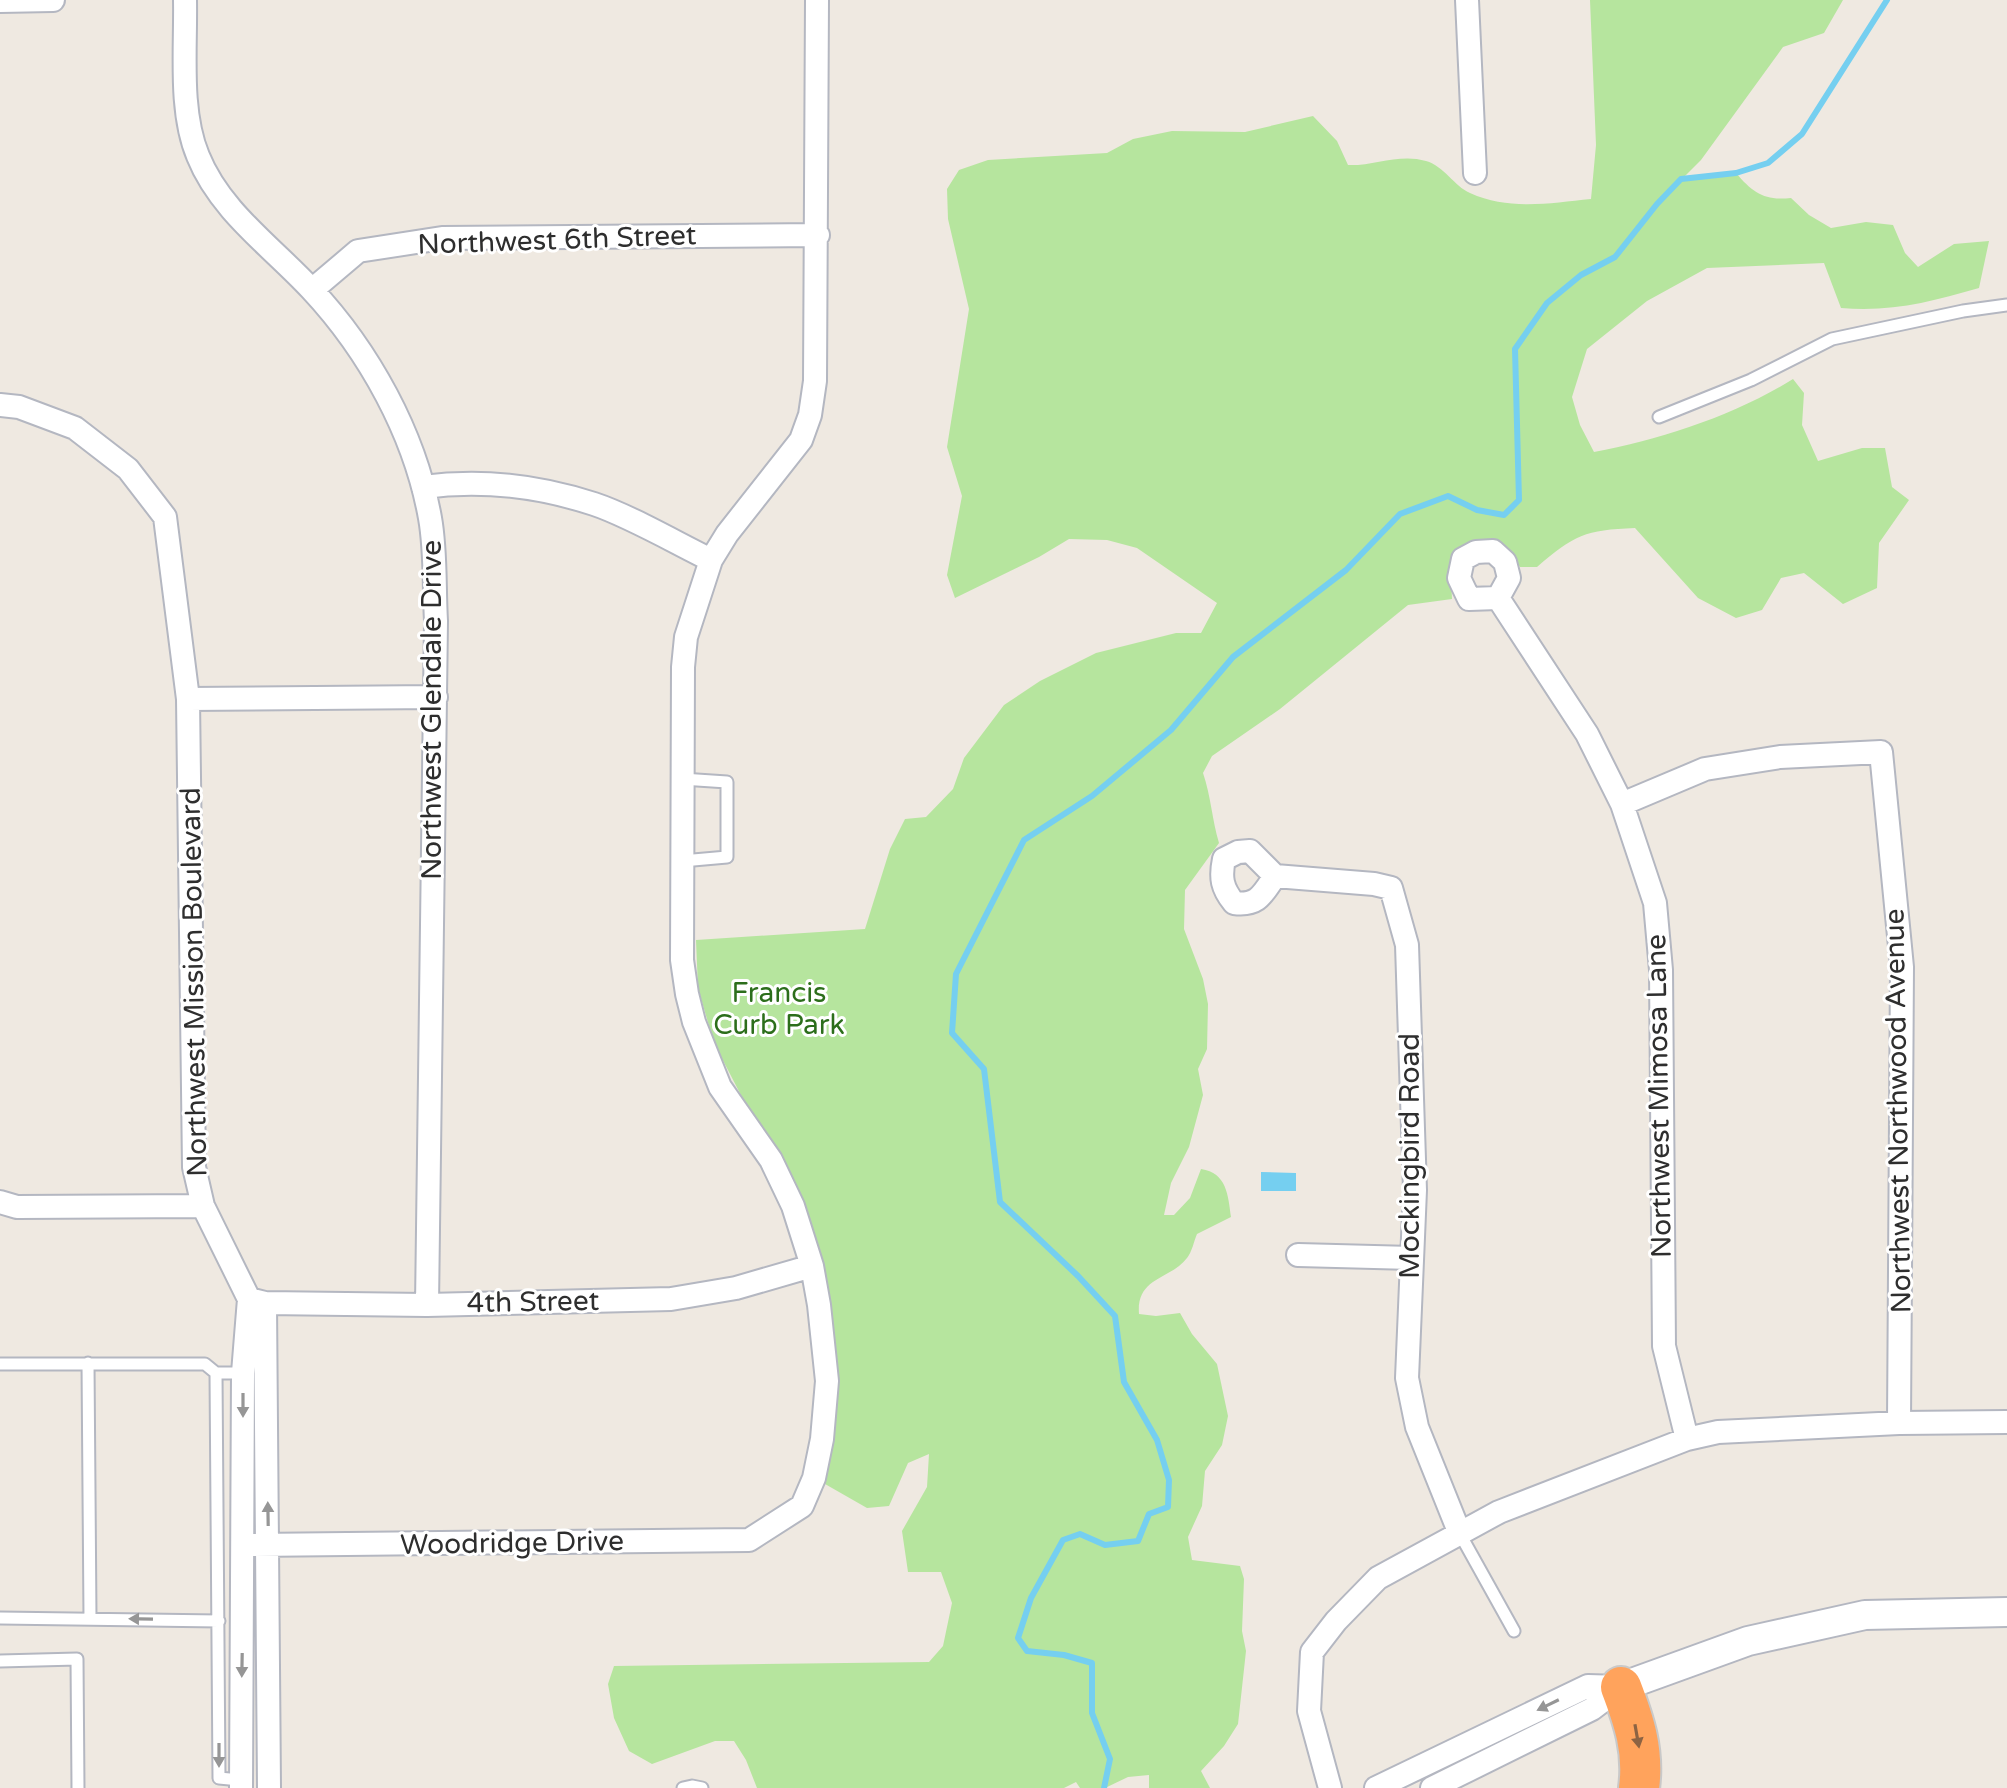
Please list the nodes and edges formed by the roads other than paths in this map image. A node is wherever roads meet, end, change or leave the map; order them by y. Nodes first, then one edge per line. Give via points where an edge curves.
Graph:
1 (53, 0) edge
2 (185, 0) edge
3 (817, 0) edge
4 (1467, 0) edge
5 (0, 1) edge
6 (1475, 173) dead end
7 (818, 235) junction
8 (312, 290) junction
9 (2007, 305) edge
10 (0, 405) edge
11 (1659, 417) dead end
12 (423, 487) junction
13 (711, 560) junction
14 (1498, 598) dead end
15 (436, 697) junction
16 (188, 699) junction
17 (682, 779) junction
18 (1622, 804) junction
19 (682, 861) junction
20 (1275, 876) dead end
21 (0, 1202) edge
22 (203, 1206) junction
23 (1298, 1255) dead end
24 (1412, 1258) junction
25 (812, 1266) junction
26 (257, 1301) junction
27 (427, 1305) junction
28 (88, 1363) junction
29 (0, 1364) edge
30 (216, 1373) junction
31 (243, 1373) junction
32 (2007, 1422) edge
33 (1899, 1423) junction
34 (1687, 1439) junction
35 (1460, 1534) junction
36 (218, 1545) junction
37 (243, 1545) junction
38 (269, 1546) junction
39 (2007, 1612) edge
40 (0, 1618) edge
41 (90, 1618) junction
42 (219, 1621) junction
43 (1514, 1631) dead end
44 (0, 1661) edge
45 (1621, 1687) junction
46 (240, 1784) edge
47 (78, 1788) edge
48 (269, 1788) edge
49 (683, 1788) edge
50 (702, 1788) edge
51 (1330, 1788) edge
52 (1376, 1788) edge
53 (1432, 1788) edge
54 (1639, 1788) edge

1 - 5 street
2 - 8 street, Northwest Glendale Drive via 187,119 206,176 236,215
3 - 7 street, Woodridge Drive
4 - 6 street
7 - 8 street, Northwest 6th Street via 442,238 358,251
7 - 13 street, Woodridge Drive via 810,415 801,440
8 - 12 street, Northwest Glendale Drive via 347,331 379,382
9 - 11 lane via 1832,339 1751,380
10 - 16 street, Northwest Mission Boulevard via 75,428 128,469 165,517
12 - 13 street via 526,486 597,505
12 - 15 street, Northwest Glendale Drive via 432,550
13 - 17 street, Woodridge Drive via 686,637
14 - 18 street, Northwest Mimosa Lane via 1587,734
15 - 16 street
15 - 27 street, Northwest Glendale Drive
16 - 22 street, Northwest Mission Boulevard via 194,1167
17 - 19 street, Woodridge Drive
17 - 19 lane via 727,782 727,857
18 - 33 street, Northwest Northwood Avenue via 1705,769 1780,757 1881,752 1902,967
18 - 34 street, Northwest Mimosa Lane via 1655,903 1661,970 1664,1346
19 - 25 street, Woodridge Drive via 682,960 694,1022 720,1087 771,1160
20 - 24 street, Mockingbird Road via 1391,888 1407,945 1415,1190
21 - 22 street via 17,1207
22 - 26 street, Northwest Mission Boulevard
23 - 24 street
24 - 35 street, Mockingbird Road via 1407,1378 1417,1427
25 - 27 street, 4th Street via 736,1288 671,1299
25 - 38 street, Woodridge Drive via 827,1381 814,1478 802,1506 749,1540
26 - 27 street, 4th Street
26 - 31 street
38 -> 26 street, Northwest Mission Boulevard
28 - 29 lane
28 - 30 lane via 205,1364
28 - 41 lane
30 - 31 lane
30 - 36 lane
31 -> 37 street
32 - 33 street
33 - 34 street via 1718,1432
34 - 35 street via 1499,1512
35 - 43 lane
35 - 51 street via 1378,1578 1312,1652 1309,1711
36 - 37 lane
36 - 42 lane
37 - 38 street, Woodridge Drive
37 -> 46 street
38 - 48 street, Northwest Mission Boulevard
39 - 45 street via 1865,1615 1748,1641
40 - 41 lane
42 -> 41 lane
42 -> 46 lane via 219,1778
44 - 47 lane via 77,1659
45 -> 52 street via 1588,1686
45 - 53 street via 1592,1709
45 -> 54 highway via 1639,1733
49 - 50 lane

